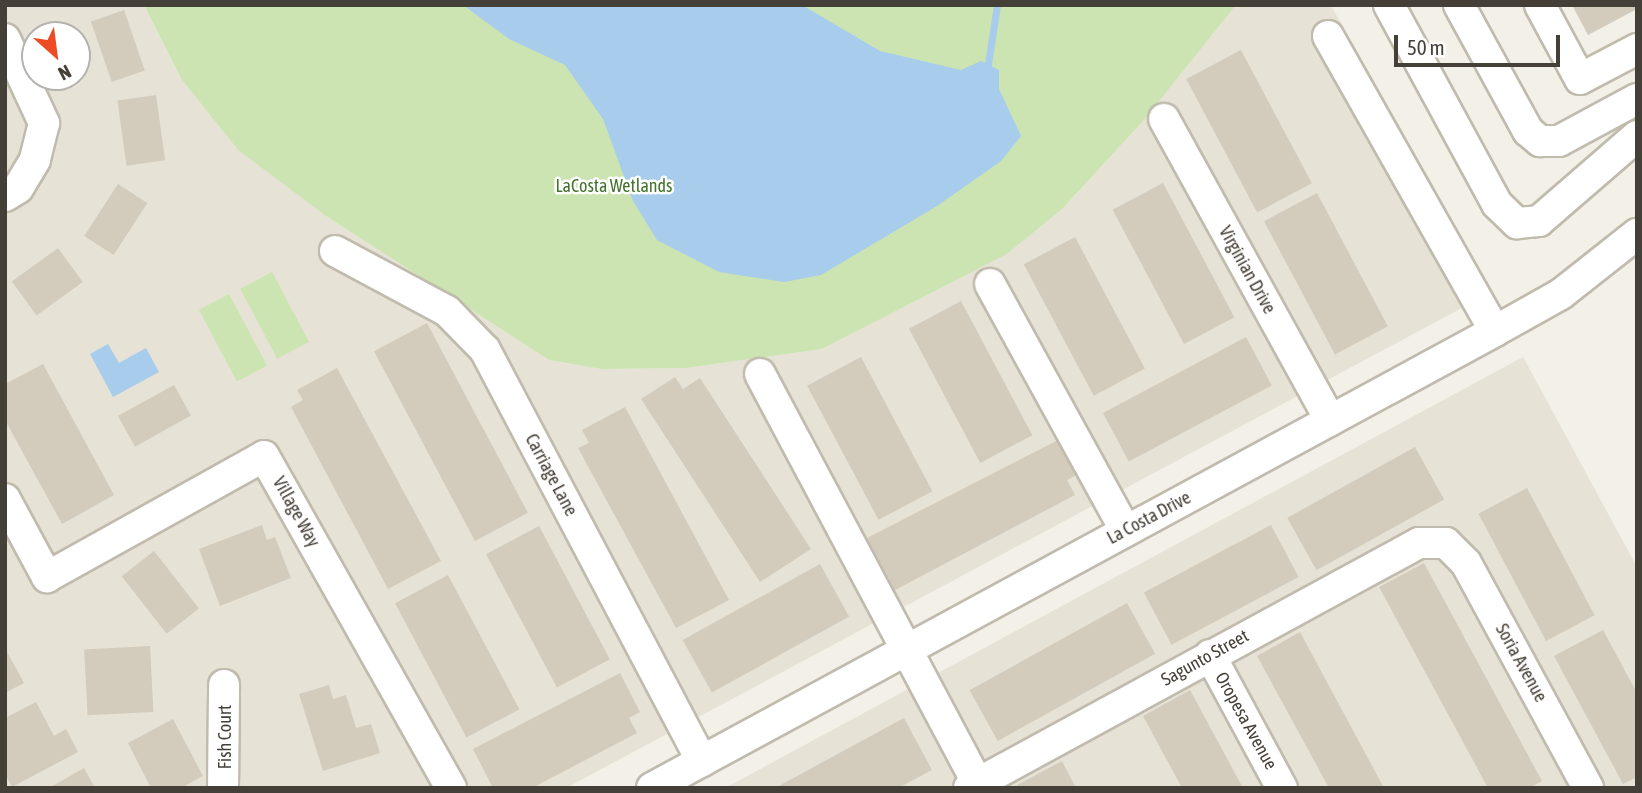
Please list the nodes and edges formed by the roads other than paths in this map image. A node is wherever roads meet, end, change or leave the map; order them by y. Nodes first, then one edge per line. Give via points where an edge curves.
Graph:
1 (1389, 5) edge
2 (1459, 5) edge
3 (1540, 5) edge
4 (1328, 36) dead end
5 (5, 39) edge
6 (1637, 49) edge
7 (1637, 99) edge
8 (1164, 119) dead end
9 (1637, 136) edge
10 (5, 197) edge
11 (335, 251) dead end
12 (1629, 253) edge
13 (990, 284) dead end
14 (1495, 331) junction
15 (760, 374) dead end
16 (1330, 420) junction
17 (5, 499) edge
18 (1125, 530) junction
19 (1446, 543) joint
20 (908, 649) junction
21 (1210, 655) junction
22 (225, 685) dead end
23 (702, 761) junction
24 (975, 786) edge
25 (223, 788) edge
26 (451, 788) edge
27 (652, 788) edge
28 (1282, 788) edge
29 (1588, 788) edge

1 - 9 street via 1497,204 1517,223 1539,221
2 - 7 street via 1535,139 1545,144 1559,141
3 - 6 street via 1580,79
4 - 14 street
5 - 10 street via 44,123 35,160 18,188
8 - 16 street, Virginian Drive
11 - 23 street, Carriage Lane via 447,311 485,350
12 - 14 street, La Costa Drive
13 - 18 street
14 - 16 street, La Costa Drive
15 - 20 street
16 - 18 street, La Costa Drive
17 - 26 street, Village Way via 47,577 264,456
18 - 20 street, La Costa Drive
19 - 21 street, Sagunto Street via 1419,542
19 - 29 street, Soria Avenue via 1466,563
20 - 23 street, La Costa Drive
20 - 24 street
21 - 24 street, Sagunto Street
21 - 28 street, Oropesa Avenue
22 - 25 street, Fish Court
23 - 27 street, La Costa Drive

